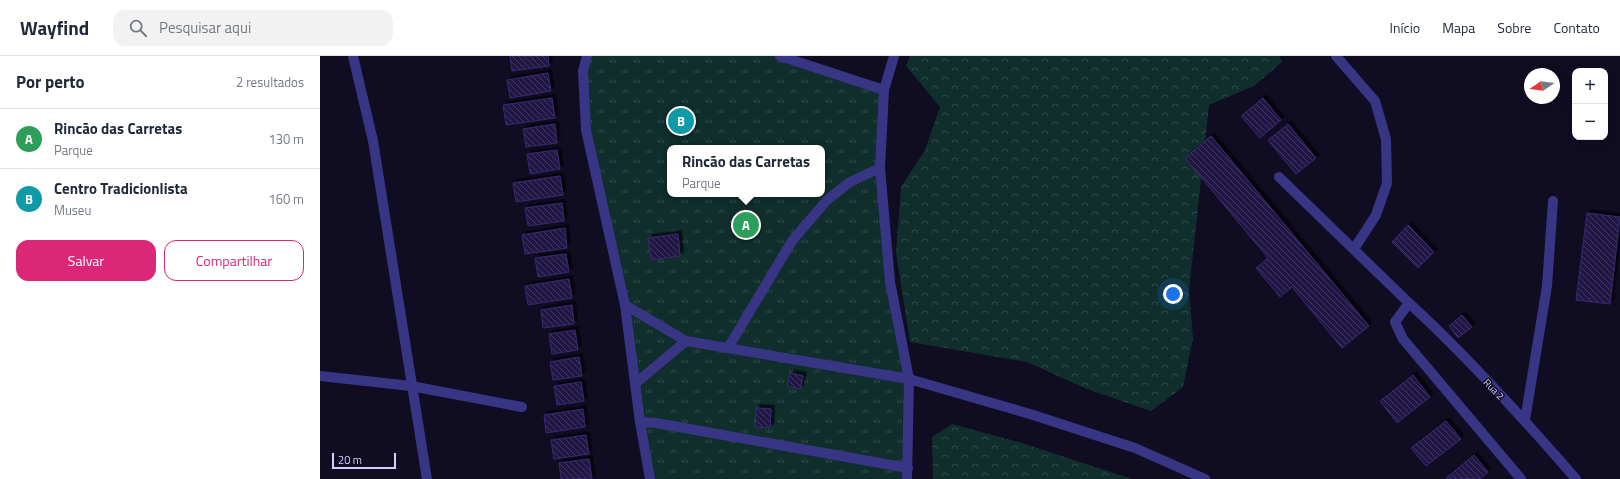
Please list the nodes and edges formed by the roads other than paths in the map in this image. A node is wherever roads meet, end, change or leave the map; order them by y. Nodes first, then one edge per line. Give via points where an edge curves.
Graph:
1 (353, 56) edge
2 (587, 56) edge
3 (780, 56) edge
4 (894, 56) edge
5 (1336, 56) edge
6 (884, 90) junction
7 (880, 168) junction
8 (1279, 176) dead end
9 (1553, 201) dead end
10 (1354, 249) junction
11 (1409, 303) junction
12 (625, 305) junction
13 (686, 341) junction
14 (728, 348) junction
15 (320, 376) edge
16 (909, 379) junction
17 (636, 383) junction
18 (411, 386) junction
19 (522, 407) dead end
20 (1525, 420) junction
21 (640, 422) junction
22 (908, 468) junction
23 (427, 479) edge
24 (650, 479) edge
25 (907, 479) edge
26 (1205, 479) edge
27 (1521, 479) edge
28 (1576, 479) edge

1 - 18 street via 373,141
2 - 12 street via 582,71 586,130
3 - 6 street
4 - 6 street
5 - 10 street via 1375,101 1386,139 1387,183 1376,215
6 - 7 street
7 - 14 street via 850,182 828,200 792,241
7 - 16 street via 890,282
8 - 10 street, Rua 2
9 - 20 street via 1547,286
10 - 11 street, Rua 2
11 - 20 street, Rua 2
11 - 27 street via 1395,322 1403,339
12 - 13 street
12 - 17 street
13 - 14 street
13 - 17 street
14 - 16 street
15 - 18 street
16 - 22 street
16 - 26 street via 1135,448
17 - 21 street
18 - 19 street
18 - 23 street
20 - 28 street, Rua 2
21 - 22 street
21 - 24 street
22 - 25 street

